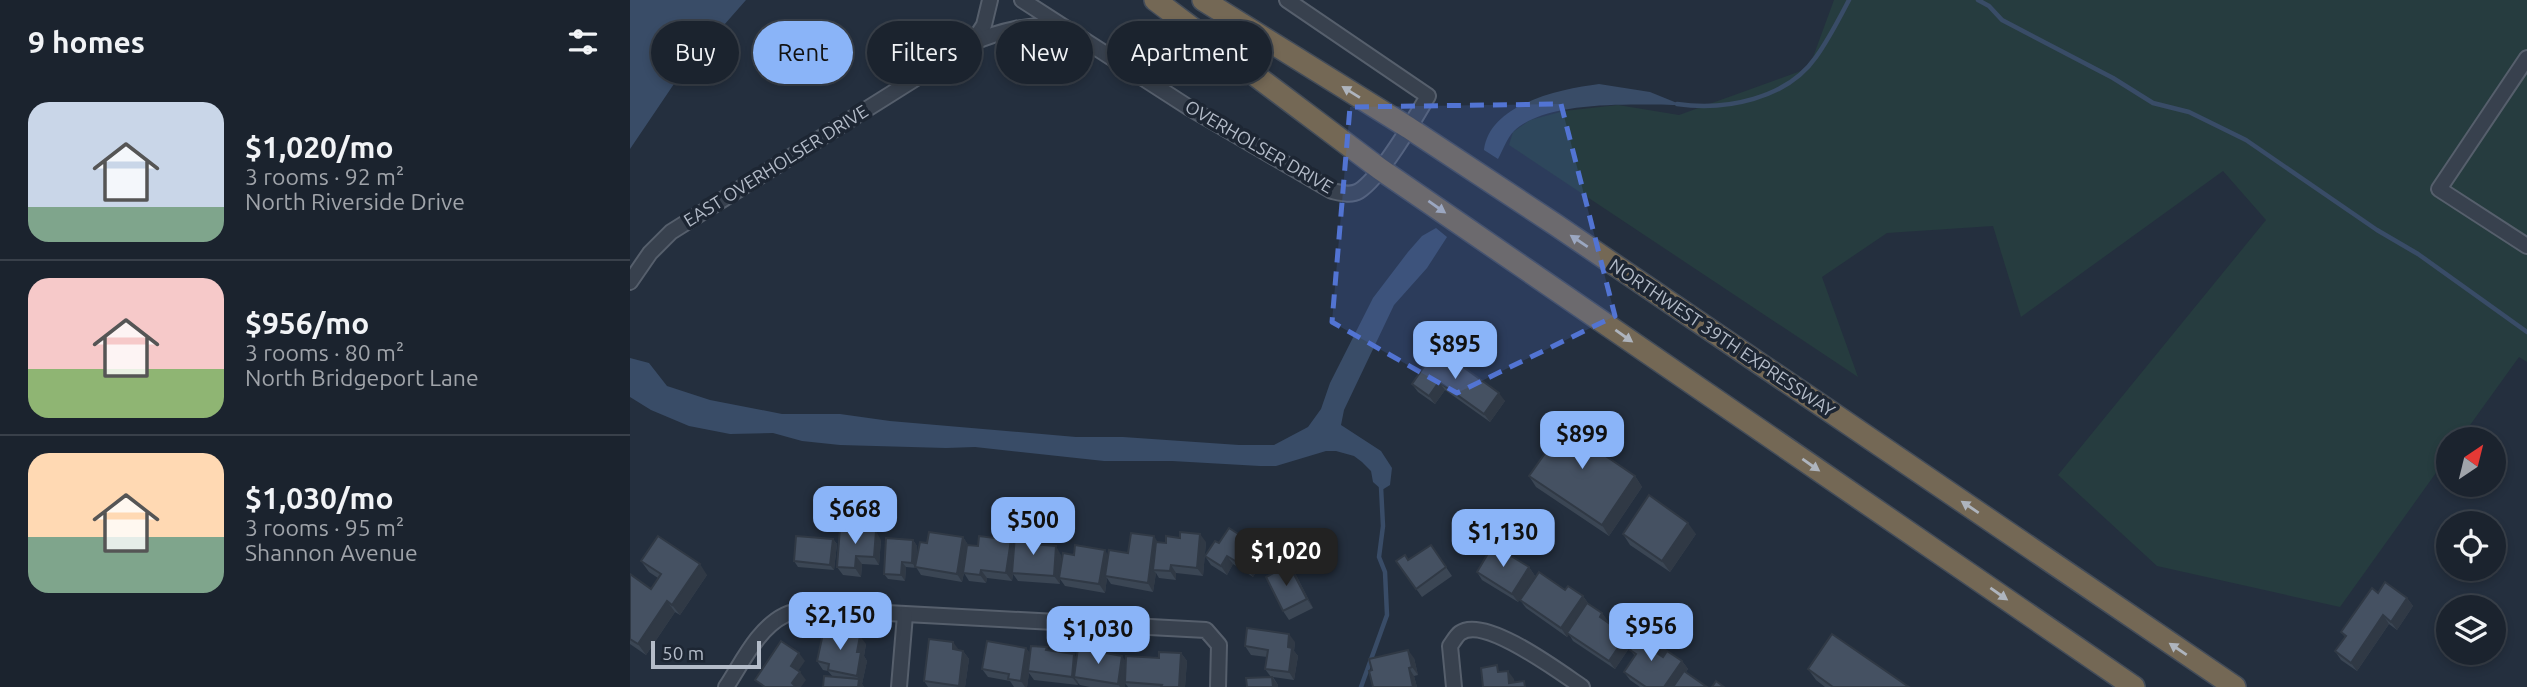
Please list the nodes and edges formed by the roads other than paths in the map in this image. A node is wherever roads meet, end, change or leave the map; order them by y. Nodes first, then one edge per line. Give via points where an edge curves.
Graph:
1 (990, 0) edge
2 (1023, 0) edge
3 (1155, 0) edge
4 (1203, 0) edge
5 (1287, 0) edge
6 (1054, 21) edge
7 (982, 28) edge
8 (1093, 46) edge
9 (2527, 58) edge
10 (907, 84) edge
11 (1409, 128) junction
12 (1380, 169) junction
13 (2527, 246) edge
14 (630, 282) edge
15 (905, 615) junction
16 (726, 687) edge
17 (899, 687) edge
18 (1218, 687) edge
19 (1454, 687) edge
20 (1582, 687) edge
21 (2134, 687) edge
22 (2235, 687) edge

1 - 7 street
2 - 6 street, OVERHOLSER DRIVE
3 - 12 highway
11 -> 4 highway, NORTHWEST 39TH EXPRESSWAY
5 - 11 street, OVERHOLSER DRIVE via 1428,96
8 - 12 street, OVERHOLSER DRIVE via 1332,191 1346,195 1358,191
9 - 13 street via 2439,189
10 - 14 street, EAST OVERHOLSER DRIVE via 671,232
11 - 12 street, OVERHOLSER DRIVE
22 -> 11 highway, NORTHWEST 39TH EXPRESSWAY
12 -> 21 highway
15 - 16 street via 812,609 787,614 772,622
15 - 17 street
15 - 18 street via 1206,630 1219,645
19 - 20 street via 1450,646 1460,632 1473,628 1518,644

